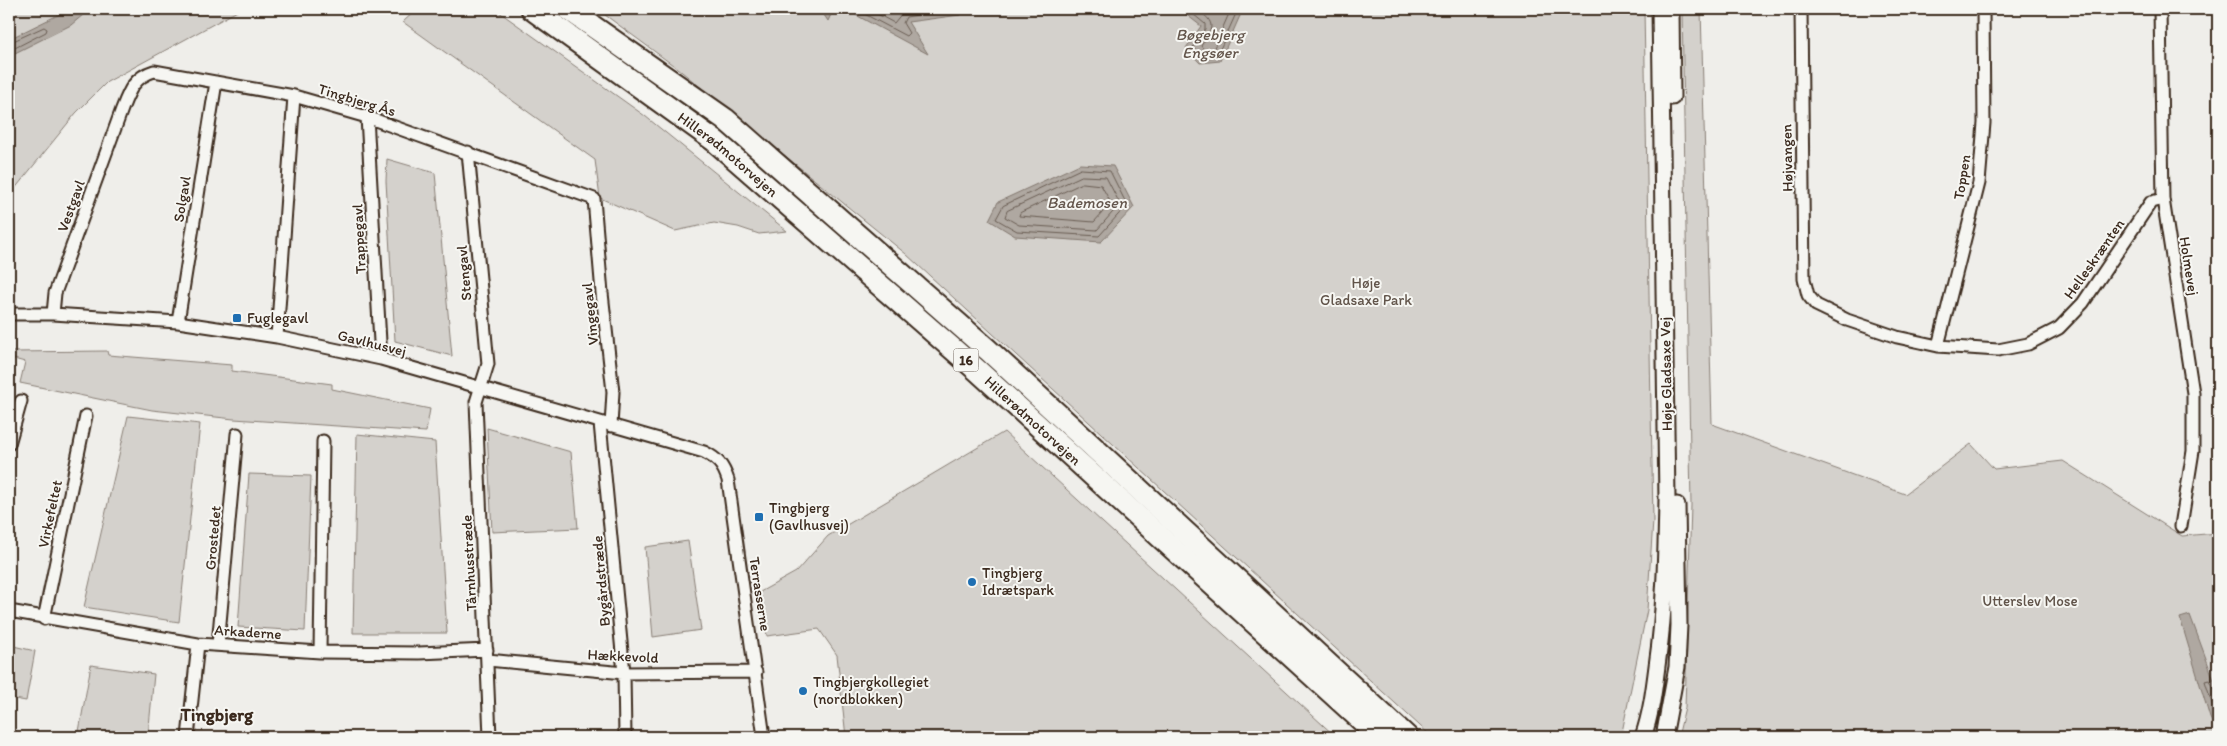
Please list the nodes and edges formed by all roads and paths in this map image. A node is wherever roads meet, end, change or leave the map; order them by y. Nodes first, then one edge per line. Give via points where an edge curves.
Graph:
1 (532, 9) edge
2 (568, 9) edge
3 (1660, 9) edge
4 (1671, 9) edge
5 (1801, 9) edge
6 (1983, 9) edge
7 (2160, 9) edge
8 (216, 82) junction
9 (294, 96) junction
10 (122, 109) joint
11 (367, 117) junction
12 (468, 152) junction
13 (594, 199) joint
14 (2163, 199) junction
15 (1816, 305) joint
16 (9, 314) edge
17 (53, 314) junction
18 (178, 322) junction
19 (277, 337) junction
20 (1938, 346) junction
21 (381, 359) junction
22 (481, 389) junction
23 (21, 402) dead end
24 (86, 416) dead end
25 (606, 425) junction
26 (237, 434) dead end
27 (324, 441) dead end
28 (9, 444) edge
29 (716, 458) joint
30 (2181, 526) dead end
31 (9, 611) edge
32 (44, 619) junction
33 (198, 644) junction
34 (218, 645) junction
35 (320, 652) junction
36 (488, 655) junction
37 (756, 672) junction
38 (624, 673) junction
39 (188, 737) edge
40 (490, 737) edge
41 (625, 737) edge
42 (764, 737) edge
43 (1380, 737) edge
44 (1407, 737) edge
45 (1643, 737) edge
46 (1664, 737) edge

1 - 43 highway, Hillerødmotorvejen / 16 via 716,141 977,370
2 - 44 highway, Hillerødmotorvejen / 16 via 732,126 988,350
3 - 45 street, Høje Gladsaxe Vej via 1668,498 1663,622
4 - 46 street, Høje Gladsaxe Vej via 1679,625 1677,667
5 - 15 street, Højvangen via 1804,278 1808,296
6 - 20 street, Toppen via 1984,123 1979,183
7 - 14 street, Holmevej
8 - 9 street, Tingbjerg Ås
8 - 10 street, Tingbjerg Ås via 154,71 144,74 131,88
8 - 18 street, Solgavl
9 - 11 street, Tingbjerg Ås
9 - 19 street
10 - 17 street, Vestgavl via 55,294
11 - 12 street, Tingbjerg Ås
11 - 21 street, Trappegavl
12 - 13 street, Tingbjerg Ås
12 - 22 street, Stengavl via 488,364
13 - 25 street, Vingegavl via 613,392
14 - 20 street, Helleskrænten via 2151,202 2083,303 2058,328 2028,344 1998,350
14 - 30 street, Holmevej via 2193,394 2193,451
15 - 20 street, Helleskrænten via 1847,320 1897,337
16 - 17 street, Gavlhusvej
17 - 18 street, Gavlhusvej
18 - 19 street, Gavlhusvej
19 - 21 street, Gavlhusvej
21 - 22 street, Gavlhusvej
22 - 25 street, Gavlhusvej
22 - 36 street, Tårnhusstræde via 476,402
23 - 28 street
24 - 32 street, Virkefeltet
25 - 29 street, Gavlhusvej
25 - 38 street, Bygårdstræde
26 - 34 street, Grostedet
27 - 35 street
29 - 37 street, Terrasserne via 724,467 728,480
31 - 32 street, Arkaderne
32 - 33 street, Arkaderne
33 - 34 street, Arkaderne
33 - 39 street
34 - 35 street, Arkaderne
35 - 36 street, Arkaderne
36 - 38 street, Hækkevold
36 - 40 street, Tårnhusstræde
37 - 38 street, Hækkevold
37 - 42 street, Terrasserne
38 - 41 street, Bygårdstræde

